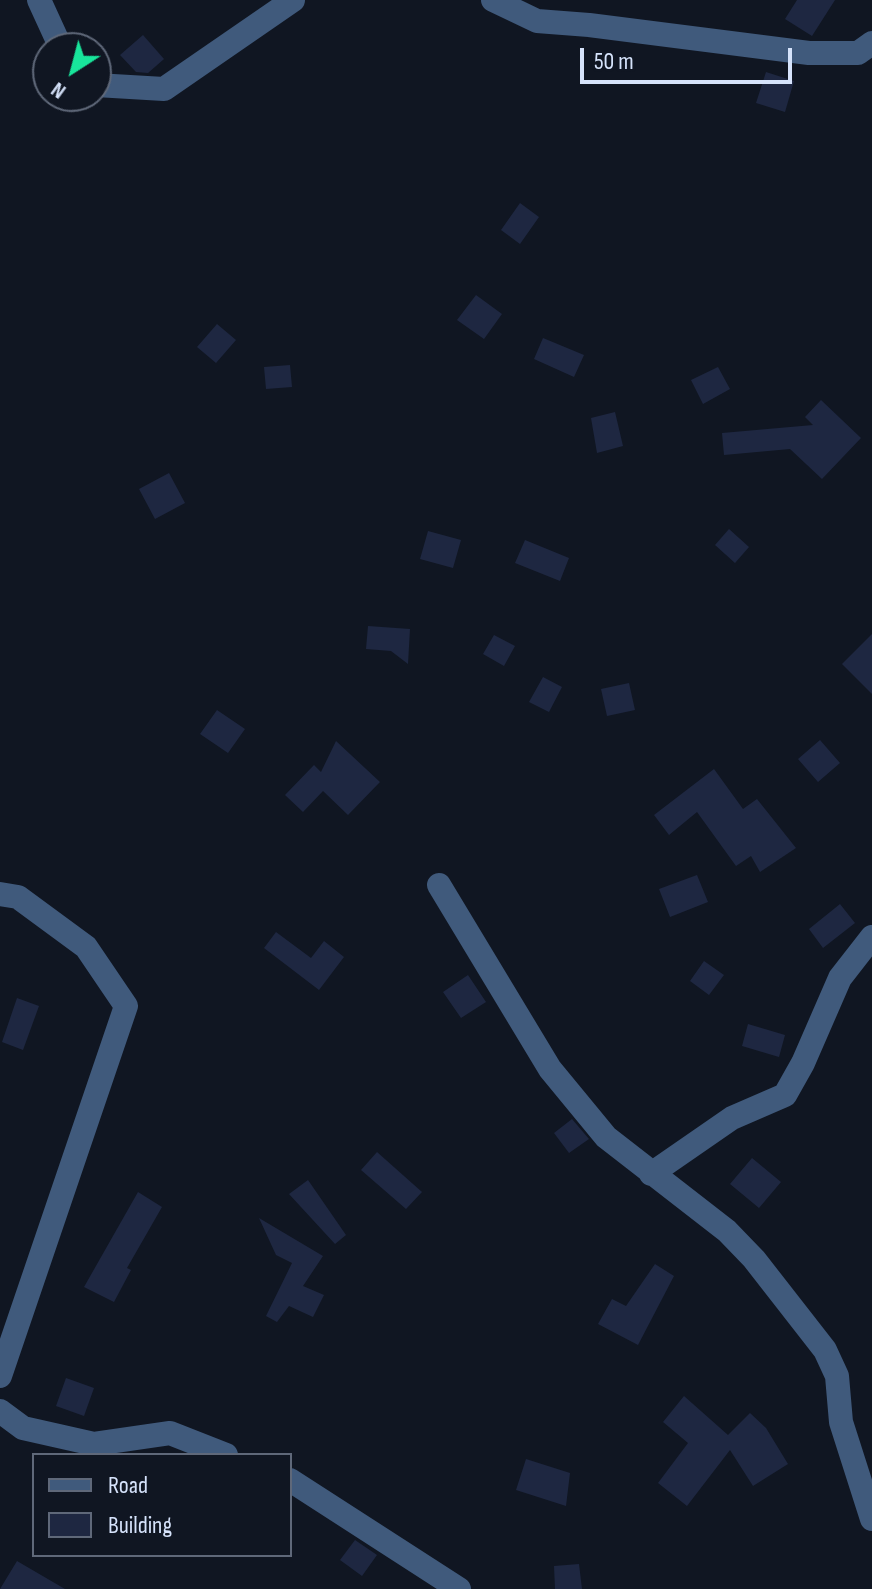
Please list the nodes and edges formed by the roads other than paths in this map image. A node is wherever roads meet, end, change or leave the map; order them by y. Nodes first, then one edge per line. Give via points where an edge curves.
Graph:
1 (39, 0) edge
2 (293, 0) edge
3 (493, 0) edge
4 (54, 32) edge
5 (872, 43) edge
6 (112, 86) edge
7 (439, 885) dead end
8 (0, 894) edge
9 (872, 937) edge
10 (651, 1174) junction
11 (0, 1376) edge
12 (0, 1411) edge
13 (221, 1453) edge
14 (292, 1481) edge
15 (872, 1519) edge
16 (459, 1589) edge

1 - 4 street
2 - 6 street via 164,89
3 - 5 street via 537,21 809,53 858,53
7 - 10 street via 550,1069 606,1137
8 - 11 street via 18,897 86,947 126,1006
9 - 10 street via 840,978 785,1095 732,1118
10 - 15 street via 727,1231 825,1350 837,1376 841,1422
12 - 13 street via 23,1428 94,1444 170,1433
14 - 16 street

